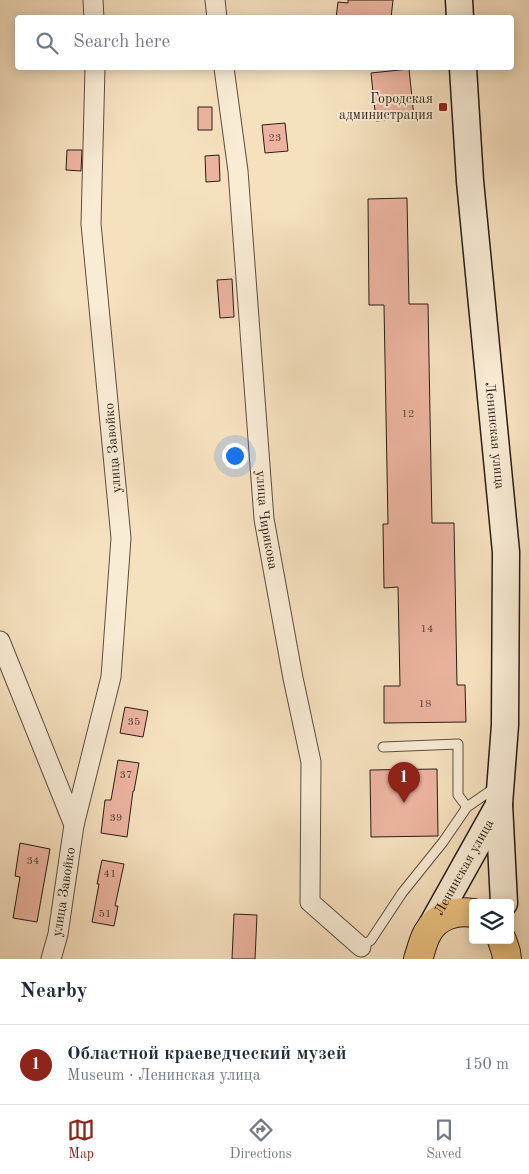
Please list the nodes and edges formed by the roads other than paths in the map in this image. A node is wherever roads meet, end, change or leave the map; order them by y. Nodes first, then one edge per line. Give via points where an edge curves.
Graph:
1 (93, 0) edge
2 (215, 0) edge
3 (459, 0) edge
4 (94, 15) edge
5 (217, 15) edge
6 (460, 15) edge
7 (95, 70) edge
8 (224, 70) edge
9 (463, 70) edge
10 (0, 641) edge
11 (383, 748) dead end
12 (500, 794) junction
13 (467, 807) junction
14 (74, 825) junction
15 (504, 899) edge
16 (469, 912) edge
17 (428, 932) junction
18 (361, 947) joint
19 (51, 959) edge
20 (418, 959) edge

1 - 4 street
2 - 5 street
3 - 6 main road
7 - 14 street, улица Завойко via 92,224 121,538 111,677
8 - 18 street, улица Чирикова via 238,171 264,519 311,762 310,902
9 - 12 main road, Ленинская улица via 471,190 506,552 505,725
10 - 14 street
11 - 13 lane via 458,744 458,795
12 - 13 lane
12 - 15 main road, Ленинская улица
12 - 17 main road, Ленинская улица
13 - 18 lane via 371,940
14 - 19 street, улица Завойко via 58,934
16 - 17 main road via 462,911 441,918
17 - 20 main road

